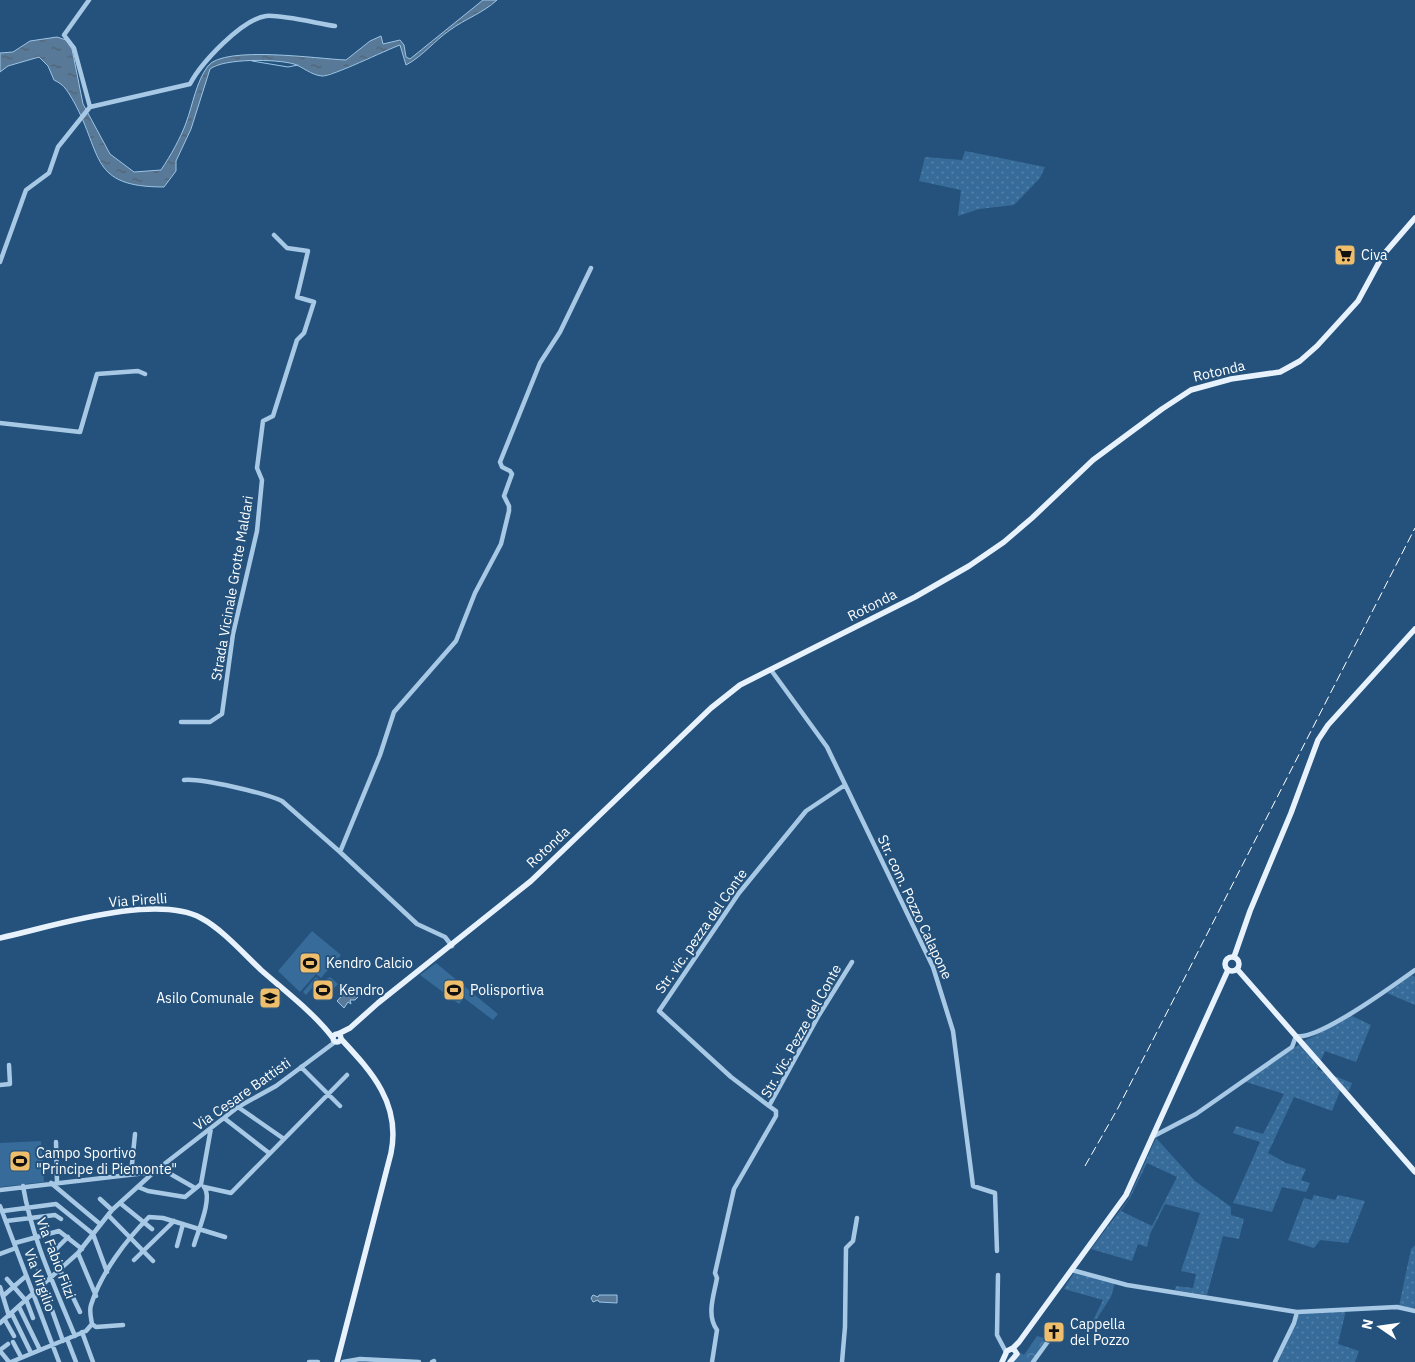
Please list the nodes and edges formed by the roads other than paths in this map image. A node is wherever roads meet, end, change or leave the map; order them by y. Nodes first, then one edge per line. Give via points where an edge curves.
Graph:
1 (89, 0) edge
2 (335, 26) dead end
3 (90, 107) junction
4 (1415, 218) edge
5 (274, 235) dead end
6 (0, 262) edge
7 (591, 268) dead end
8 (145, 374) dead end
9 (0, 423) edge
10 (1415, 629) edge
11 (771, 670) junction
12 (181, 722) dead end
13 (184, 780) dead end
14 (845, 785) junction
15 (340, 852) junction
16 (0, 938) edge
17 (452, 946) junction
18 (1234, 957) junction
19 (852, 962) dead end
20 (1237, 969) junction
21 (1228, 970) junction
22 (1415, 970) edge
23 (1296, 1036) junction
24 (1308, 1036) junction
25 (337, 1038) junction
26 (1306, 1047) junction
27 (9, 1065) dead end
28 (300, 1067) junction
29 (347, 1075) dead end
30 (0, 1085) edge
31 (327, 1094) junction
32 (340, 1106) dead end
33 (769, 1106) junction
34 (238, 1108) junction
35 (224, 1118) junction
36 (210, 1128) junction
37 (135, 1134) dead end
38 (1152, 1137) junction
39 (284, 1139) junction
40 (56, 1142) dead end
41 (269, 1153) junction
42 (160, 1168) junction
43 (154, 1172) junction
44 (1415, 1172) edge
45 (131, 1174) junction
46 (58, 1182) junction
47 (51, 1183) junction
48 (23, 1186) junction
49 (138, 1186) junction
50 (203, 1186) junction
51 (195, 1188) junction
52 (0, 1190) edge
53 (100, 1198) dead end
54 (120, 1203) junction
55 (0, 1206) edge
56 (27, 1208) junction
57 (3, 1211) junction
58 (110, 1212) junction
59 (28, 1218) junction
60 (857, 1218) dead end
61 (61, 1219) dead end
62 (6, 1221) junction
63 (174, 1221) junction
64 (144, 1222) junction
65 (100, 1224) junction
66 (183, 1224) junction
67 (198, 1228) junction
68 (152, 1229) dead end
69 (92, 1234) junction
70 (68, 1237) junction
71 (225, 1237) dead end
72 (35, 1238) junction
73 (130, 1238) junction
74 (194, 1244) dead end
75 (15, 1246) junction
76 (177, 1246) dead end
77 (82, 1249) junction
78 (143, 1251) junction
79 (997, 1251) dead end
80 (78, 1253) junction
81 (0, 1254) edge
82 (50, 1255) dead end
83 (134, 1260) dead end
84 (153, 1261) dead end
85 (60, 1270) junction
86 (1072, 1270) junction
87 (38, 1271) dead end
88 (107, 1272) junction
89 (998, 1275) dead end
90 (26, 1276) junction
91 (52, 1277) junction
92 (7, 1280) dead end
93 (43, 1286) junction
94 (0, 1287) edge
95 (13, 1287) junction
96 (34, 1293) junction
97 (3, 1296) junction
98 (96, 1296) junction
99 (74, 1299) junction
100 (26, 1301) junction
101 (62, 1303) junction
102 (19, 1307) junction
103 (65, 1311) junction
104 (1415, 1311) edge
105 (80, 1312) dead end
106 (1297, 1312) junction
107 (8, 1316) junction
108 (54, 1316) junction
109 (33, 1318) dead end
110 (0, 1324) edge
111 (92, 1324) junction
112 (124, 1325) dead end
113 (82, 1332) junction
114 (14, 1336) dead end
115 (75, 1336) junction
116 (65, 1340) junction
117 (1049, 1340) dead end
118 (1001, 1341) junction
119 (13, 1342) dead end
120 (8, 1344) dead end
121 (52, 1345) junction
122 (1013, 1349) junction
123 (40, 1350) junction
124 (0, 1351) edge
125 (31, 1353) junction
126 (20, 1357) junction
127 (1004, 1357) edge
128 (10, 1362) edge
129 (23, 1362) edge
130 (58, 1362) edge
131 (76, 1362) edge
132 (93, 1362) edge
133 (309, 1362) edge
134 (318, 1362) edge
135 (336, 1362) edge
136 (343, 1362) edge
137 (420, 1362) edge
138 (712, 1362) edge
139 (842, 1362) edge
140 (996, 1362) edge
141 (1010, 1362) edge
142 (1033, 1362) edge
143 (1275, 1362) edge

1 - 3 street via 64,35 74,48
2 - 3 street via 266,16 233,35 206,60 190,84
3 - 6 street via 58,147 48,173 26,190
4 - 11 main road, Rotonda via 1383,254 1358,301 1300,361 1280,372 1230,379 1191,390 1093,460 1004,542 969,566
5 - 12 street, Strada Vicinale Grotte Maldari via 287,248 308,252 297,297 314,302 304,332 297,340 273,416 263,421 256,468 262,480 257,530 233,634 222,714 210,722
7 - 15 street via 560,332 540,363 500,462 512,474 504,496 509,511 501,544 475,593 456,641 396,708
8 - 9 street via 138,371 97,374 80,432
10 - 18 main road via 1318,740
11 - 14 street, Str. com. Pozzo Calapone via 819,734
11 - 17 main road, Rotonda via 740,685 711,708 539,873
13 - 15 street via 203,781 276,798
14 - 33 street, Str. vic. pezza del Conte via 806,811 739,893 659,1011
14 - 79 street, Str. com. Pozzo Calapone via 933,967 953,1031 974,1186 995,1194
15 - 17 street via 417,924 445,937
16 - 25 main road, Via Pirelli via 107,915 150,909 185,912 207,922
17 - 25 main road, Rotonda
18 - 20 main road via 1239,962
18 - 21 main road via 1225,960
19 - 33 street, Str. Vic. Pezze del Conte
20 - 21 main road
20 - 23 main road
21 - 38 main road
22 - 24 street via 1351,1014
23 - 24 street
23 - 26 main road
23 - 38 street via 1292,1047 1196,1114
24 - 26 street
25 - 28 street, Via Cesare Battisti
25 - 135 main road, Via Pirelli via 371,1071 386,1099 393,1136
26 - 44 main road
27 - 30 street via 10,1084
28 - 31 street
28 - 34 street, Via Cesare Battisti via 276,1086
29 - 31 street
31 - 32 street
31 - 39 street
33 - 138 street, Str. Vic. Pezze del Conte via 776,1111 776,1116 734,1190 730,1203 715,1273 717,1278 711,1310 717,1330
34 - 35 street, Via Cesare Battisti
34 - 39 street
35 - 36 street, Via Cesare Battisti
35 - 41 street
36 - 42 street, Via Cesare Battisti
36 - 50 street
37 - 45 street
38 - 86 main road via 1126,1195
39 - 41 street
40 - 46 street
41 - 50 street via 231,1193
42 - 43 street, Via Cesare Battisti
42 - 51 street
43 - 45 street
43 - 49 street, Via Cesare Battisti
45 - 46 street
46 - 47 street
47 - 48 street
47 - 65 street
48 - 52 street
48 - 56 street, Via Fabio Filzi
49 - 51 street via 148,1191 185,1197
49 - 54 street, Via Cesare Battisti
50 - 51 street
50 - 67 street via 208,1192
53 - 58 street
54 - 58 street, Via Cesare Battisti
54 - 64 street
55 - 57 street, Via Virgilio
56 - 57 street
56 - 59 street, Via Fabio Filzi
56 - 69 street via 56,1204
57 - 62 street, Via Virgilio
58 - 65 street, Via Cesare Battisti
58 - 73 street
59 - 61 street via 55,1215
59 - 62 street
59 - 72 street, Via Fabio Filzi
60 - 139 street via 853,1241 846,1248
62 - 75 street, Via Virgilio
63 - 64 street via 153,1216
63 - 66 street
63 - 78 street
64 - 68 street
64 - 73 street
65 - 69 street, Via Cesare Battisti
66 - 67 street
66 - 76 street
67 - 71 street
67 - 74 street
69 - 77 street, Via Cesare Battisti
69 - 88 street
70 - 72 street via 59,1231
70 - 77 street
70 - 82 street
72 - 75 street
72 - 91 street, Via Fabio Filzi
73 - 78 street
73 - 88 street
75 - 81 street
75 - 90 street, Via Virgilio
77 - 80 street, Via Cesare Battisti
78 - 83 street
78 - 84 street
80 - 85 street, Via Cesare Battisti
80 - 98 street
85 - 91 street, Via Cesare Battisti
85 - 99 street
86 - 106 street via 1127,1285
86 - 122 main road
87 - 93 street
88 - 98 street
89 - 118 street via 997,1336
90 - 95 street
90 - 96 street, Via Virgilio
91 - 93 street, Via Cesare Battisti
91 - 101 street, Via Fabio Filzi
92 - 95 street
93 - 96 street, Via Cesare Battisti
93 - 108 street
94 - 97 street
95 - 97 street
95 - 100 street
96 - 100 street, Via Cesare Battisti
96 - 121 street, Via Virgilio
97 - 107 street
98 - 111 street via 90,1308
99 - 101 street
99 - 105 street
100 - 102 street, Via Cesare Battisti
100 - 109 street
101 - 103 street, Via Fabio Filzi
102 - 107 street, Via Cesare Battisti
102 - 123 street
103 - 108 street
103 - 115 street, Via Fabio Filzi
104 - 106 street via 1397,1307
106 - 143 street
107 - 110 street, Via Cesare Battisti
107 - 114 street
107 - 125 street
108 - 116 street
111 - 112 street via 96,1327
111 - 113 street
113 - 115 street
113 - 132 street
115 - 116 street
116 - 121 street
116 - 131 street
117 - 142 street
118 - 122 street
118 - 127 street
119 - 126 street
120 - 124 street
121 - 123 street
121 - 130 street, Via Virgilio
122 - 127 main road
122 - 141 main road via 1016,1357
123 - 125 street
124 - 128 street
125 - 126 street
126 - 128 street
126 - 129 street
127 - 140 main road
133 - 134 street
136 - 137 street via 360,1358

